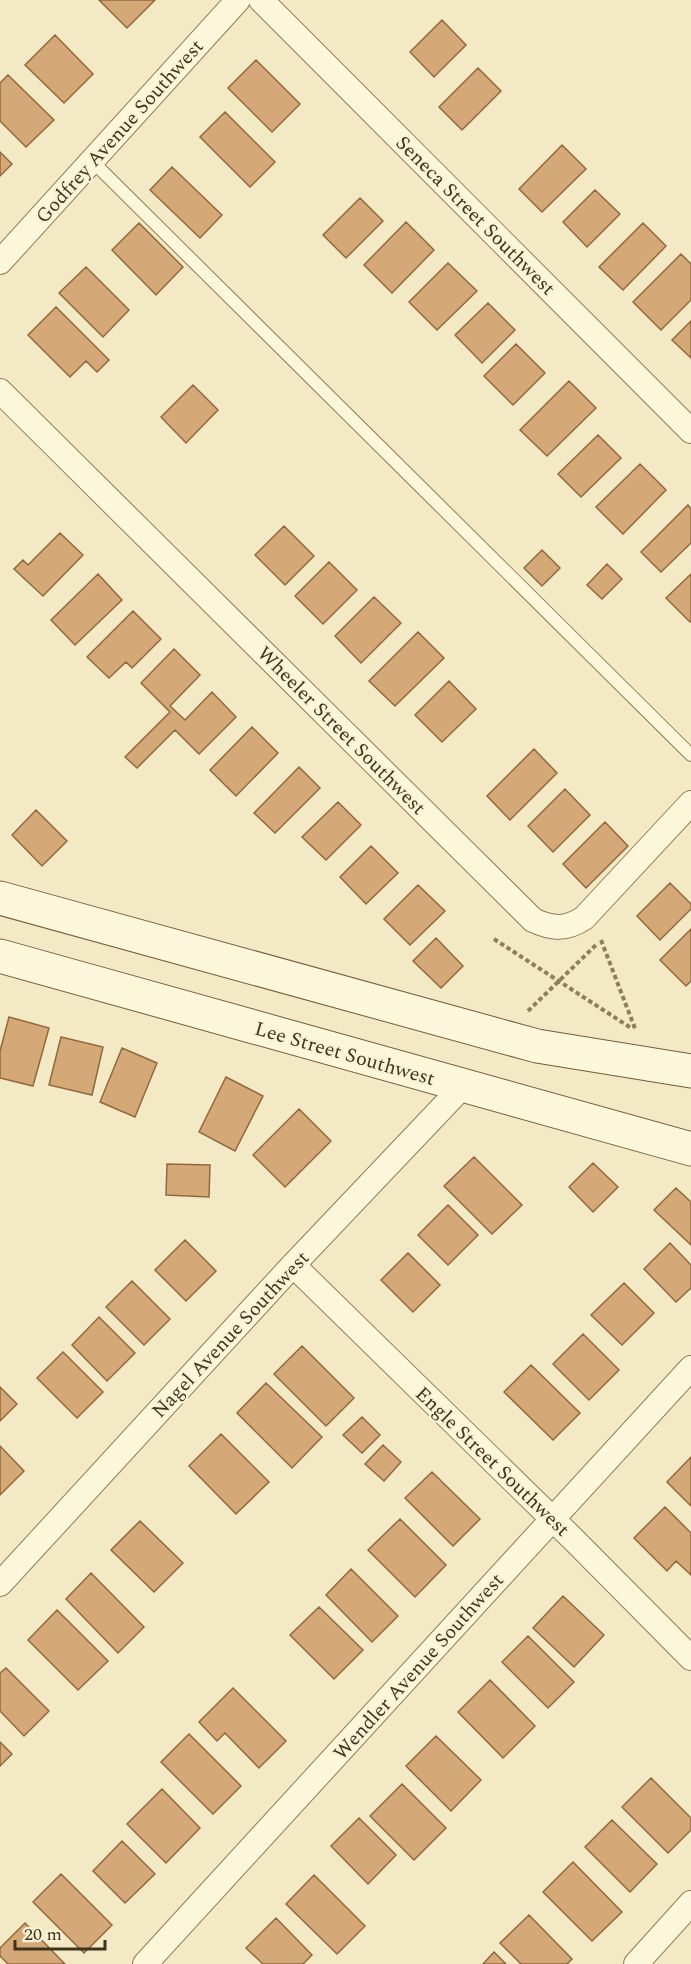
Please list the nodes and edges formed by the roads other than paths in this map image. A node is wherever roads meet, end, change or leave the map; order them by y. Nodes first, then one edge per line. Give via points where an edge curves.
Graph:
1 (238, 0) edge
2 (261, 0) edge
3 (92, 161) junction
4 (0, 262) edge
5 (0, 391) edge
6 (691, 430) edge
7 (691, 754) edge
8 (691, 803) edge
9 (0, 898) edge
10 (0, 956) edge
11 (691, 1071) edge
12 (463, 1086) junction
13 (691, 1149) edge
14 (293, 1265) junction
15 (691, 1368) edge
16 (552, 1519) junction
17 (0, 1584) edge
18 (691, 1658) edge
19 (691, 1903) edge
20 (145, 1964) edge
21 (636, 1964) edge

1 - 3 street, Godfrey Avenue Southwest
2 - 6 street, Seneca Street Southwest
3 - 4 street, Godfrey Avenue Southwest
3 - 7 lane
5 - 8 street, Wheeler Street Southwest via 533,920 556,928 584,918
9 - 11 street via 537,1046
10 - 12 street, Lee Street Southwest
12 - 13 street, Lee Street Southwest
12 - 14 street, Nagel Avenue Southwest
14 - 16 street, Engle Street Southwest
14 - 17 street, Nagel Avenue Southwest
15 - 16 street, Wendler Avenue Southwest
16 - 18 street, Engle Street Southwest
16 - 20 street, Wendler Avenue Southwest
19 - 21 street

